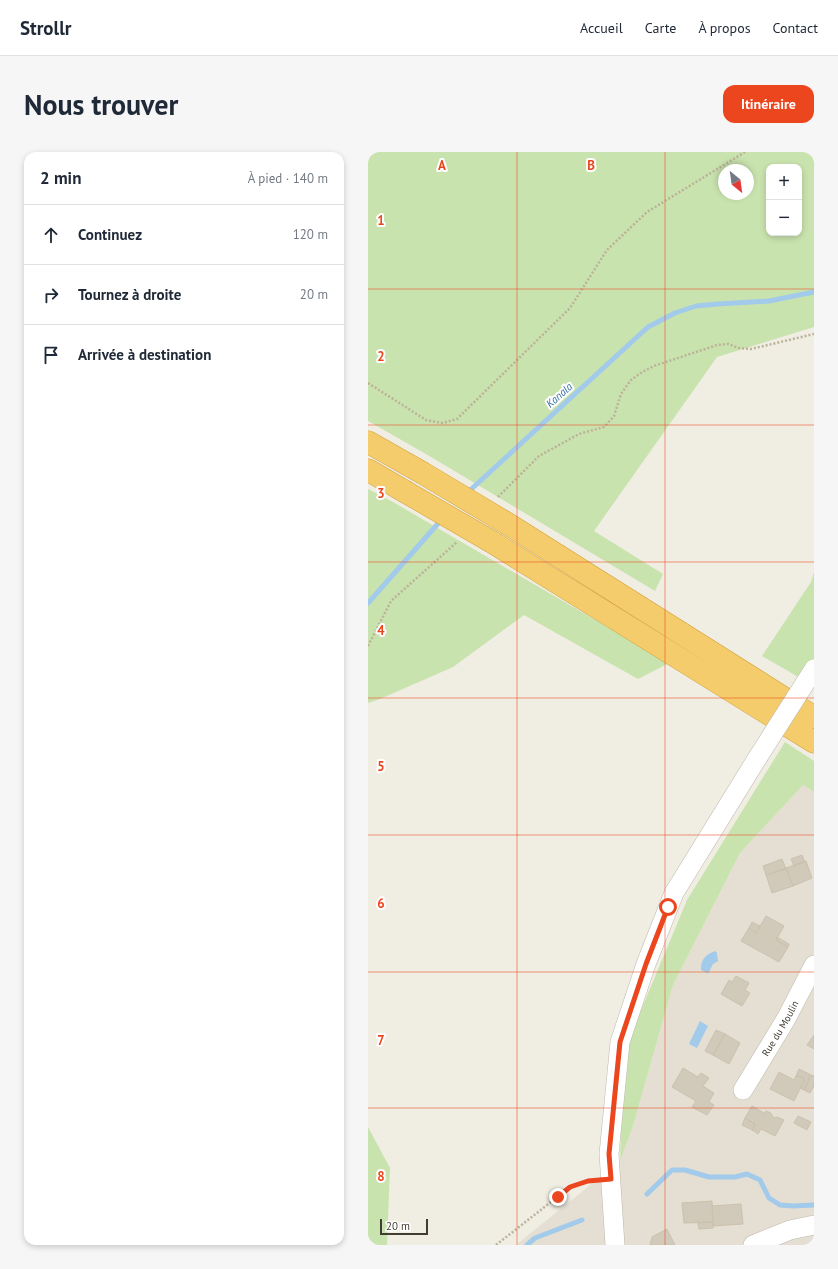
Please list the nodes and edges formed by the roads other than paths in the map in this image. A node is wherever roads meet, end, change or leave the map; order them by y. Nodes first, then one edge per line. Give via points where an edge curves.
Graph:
1 (368, 442) edge
2 (368, 470) edge
3 (814, 669) edge
4 (814, 717) edge
5 (814, 742) edge
6 (814, 965) edge
7 (743, 1090) dead end
8 (814, 1225) edge
9 (615, 1245) edge
10 (753, 1245) edge

1 - 4 highway, bridge via 508,524
2 - 5 highway, bridge via 492,542
3 - 9 street, bridge via 674,893 646,964 620,1042 609,1154
6 - 7 street, Rue du Moulin
8 - 10 street via 790,1230

